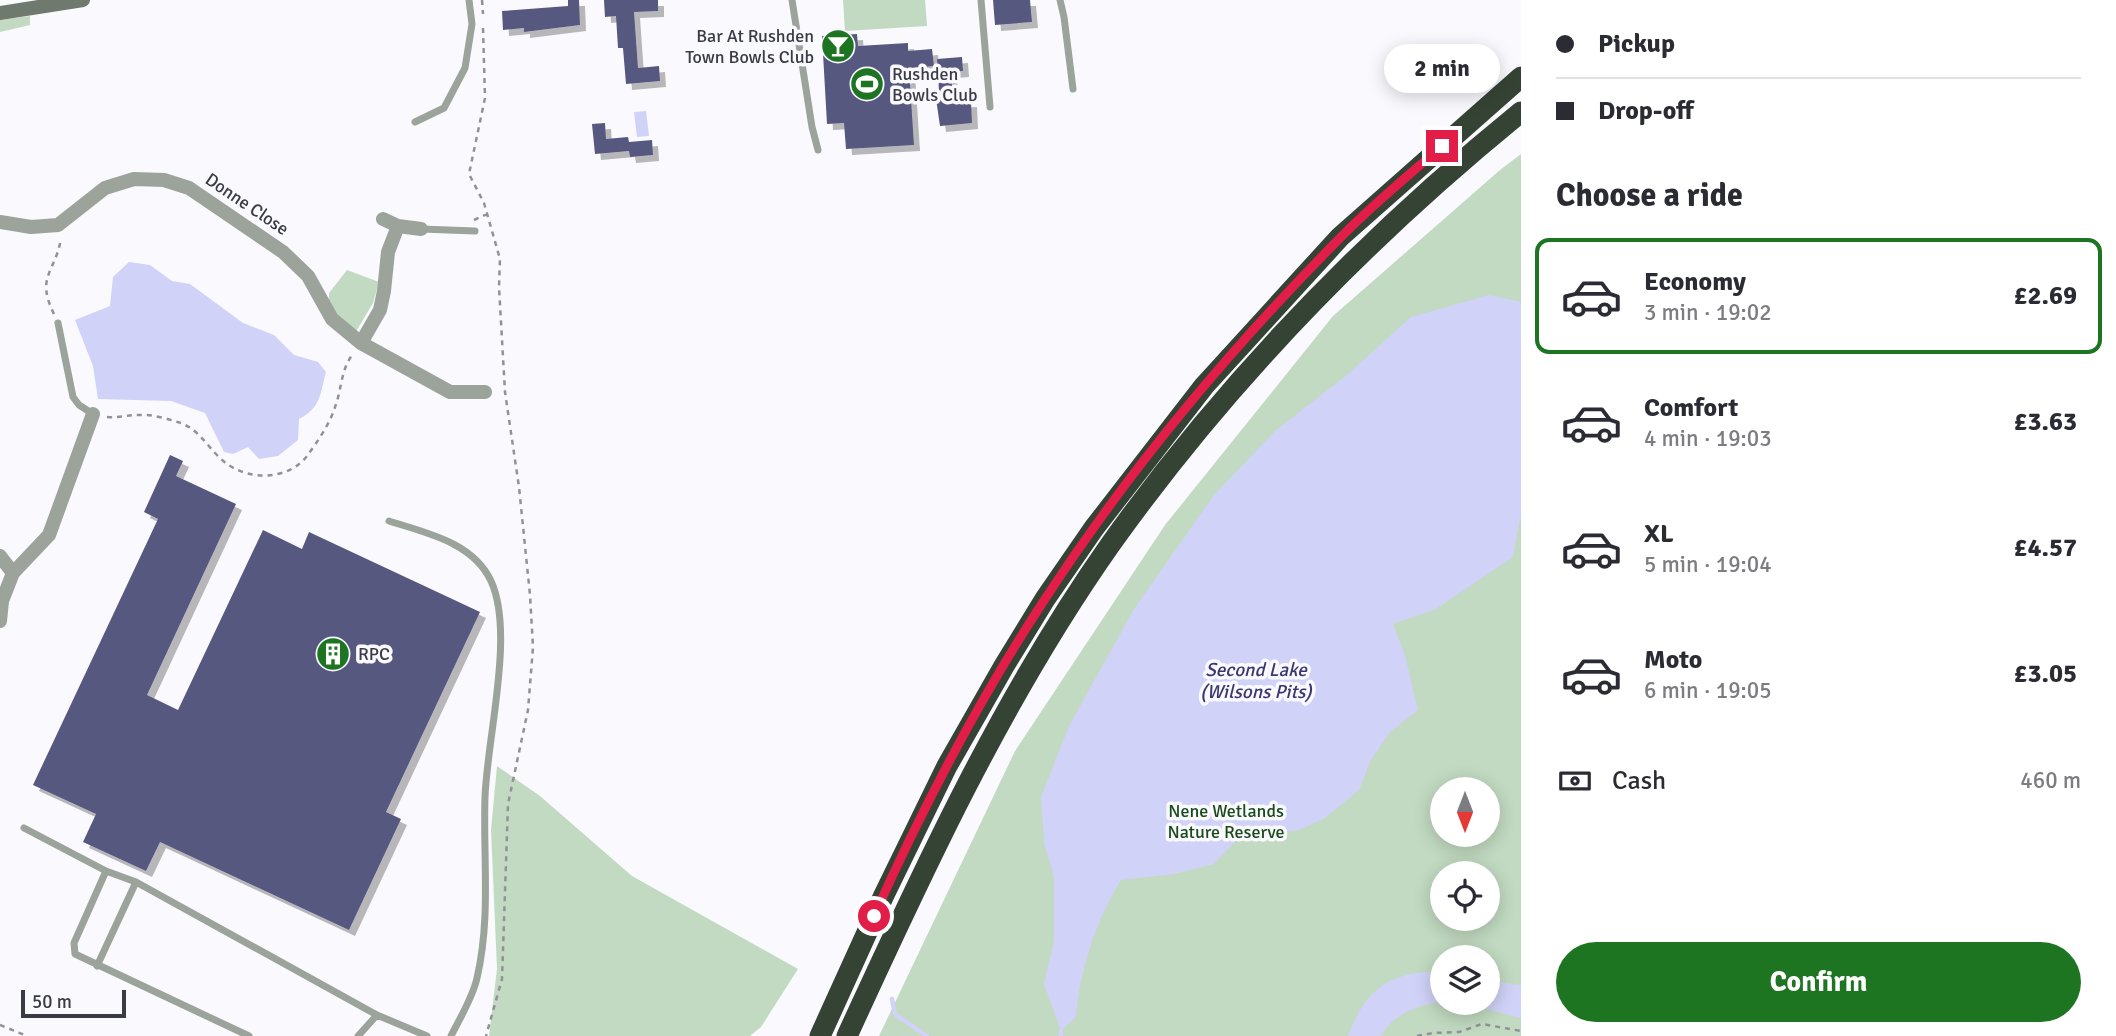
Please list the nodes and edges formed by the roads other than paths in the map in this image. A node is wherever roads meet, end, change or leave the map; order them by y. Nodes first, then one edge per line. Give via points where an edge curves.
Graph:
1 (83, 0) edge
2 (469, 0) edge
3 (792, 0) edge
4 (981, 0) edge
5 (1060, 0) edge
6 (0, 13) edge
7 (1521, 77) edge
8 (1073, 89) dead end
9 (990, 107) dead end
10 (1521, 112) edge
11 (415, 122) dead end
12 (818, 149) dead end
13 (383, 219) dead end
14 (0, 222) edge
15 (398, 226) junction
16 (421, 229) joint
17 (475, 231) dead end
18 (58, 323) road end
19 (361, 343) junction
20 (485, 392) dead end
21 (93, 414) joint
22 (389, 521) dead end
23 (0, 556) edge
24 (13, 573) junction
25 (0, 621) edge
26 (24, 828) dead end
27 (106, 871) junction
28 (136, 882) junction
29 (97, 966) junction
30 (376, 1015) junction
31 (820, 1032) edge
32 (249, 1036) edge
33 (358, 1036) edge
34 (427, 1036) edge
35 (451, 1036) edge
36 (847, 1036) edge

1 - 6 main road
2 - 11 lane via 472,24 465,68 444,108
3 - 12 lane
4 - 9 lane
5 - 8 lane
7 - 31 highway via 1340,237 1204,386 1094,528 1031,621 947,766
10 - 36 highway via 1354,259 1225,396 1110,545 1027,676 948,820
13 - 15 street
14 - 19 street, Donne Close via 58,225 105,188 135,179 164,180 189,188 283,252 308,276 332,319
15 - 16 street
15 - 19 street via 388,252 380,310
16 - 17 lane
18 - 21 lane via 73,397
19 - 20 street, Donne Close via 450,392
21 - 24 street via 49,535
22 - 35 lane via 474,555 491,581 500,614 485,799 486,920 477,980
23 - 24 street
24 - 25 street
26 - 27 lane
27 - 28 lane
27 - 29 lane via 74,943 75,954
28 - 29 lane
28 - 30 lane
29 - 32 lane
30 - 33 lane
30 - 34 lane

